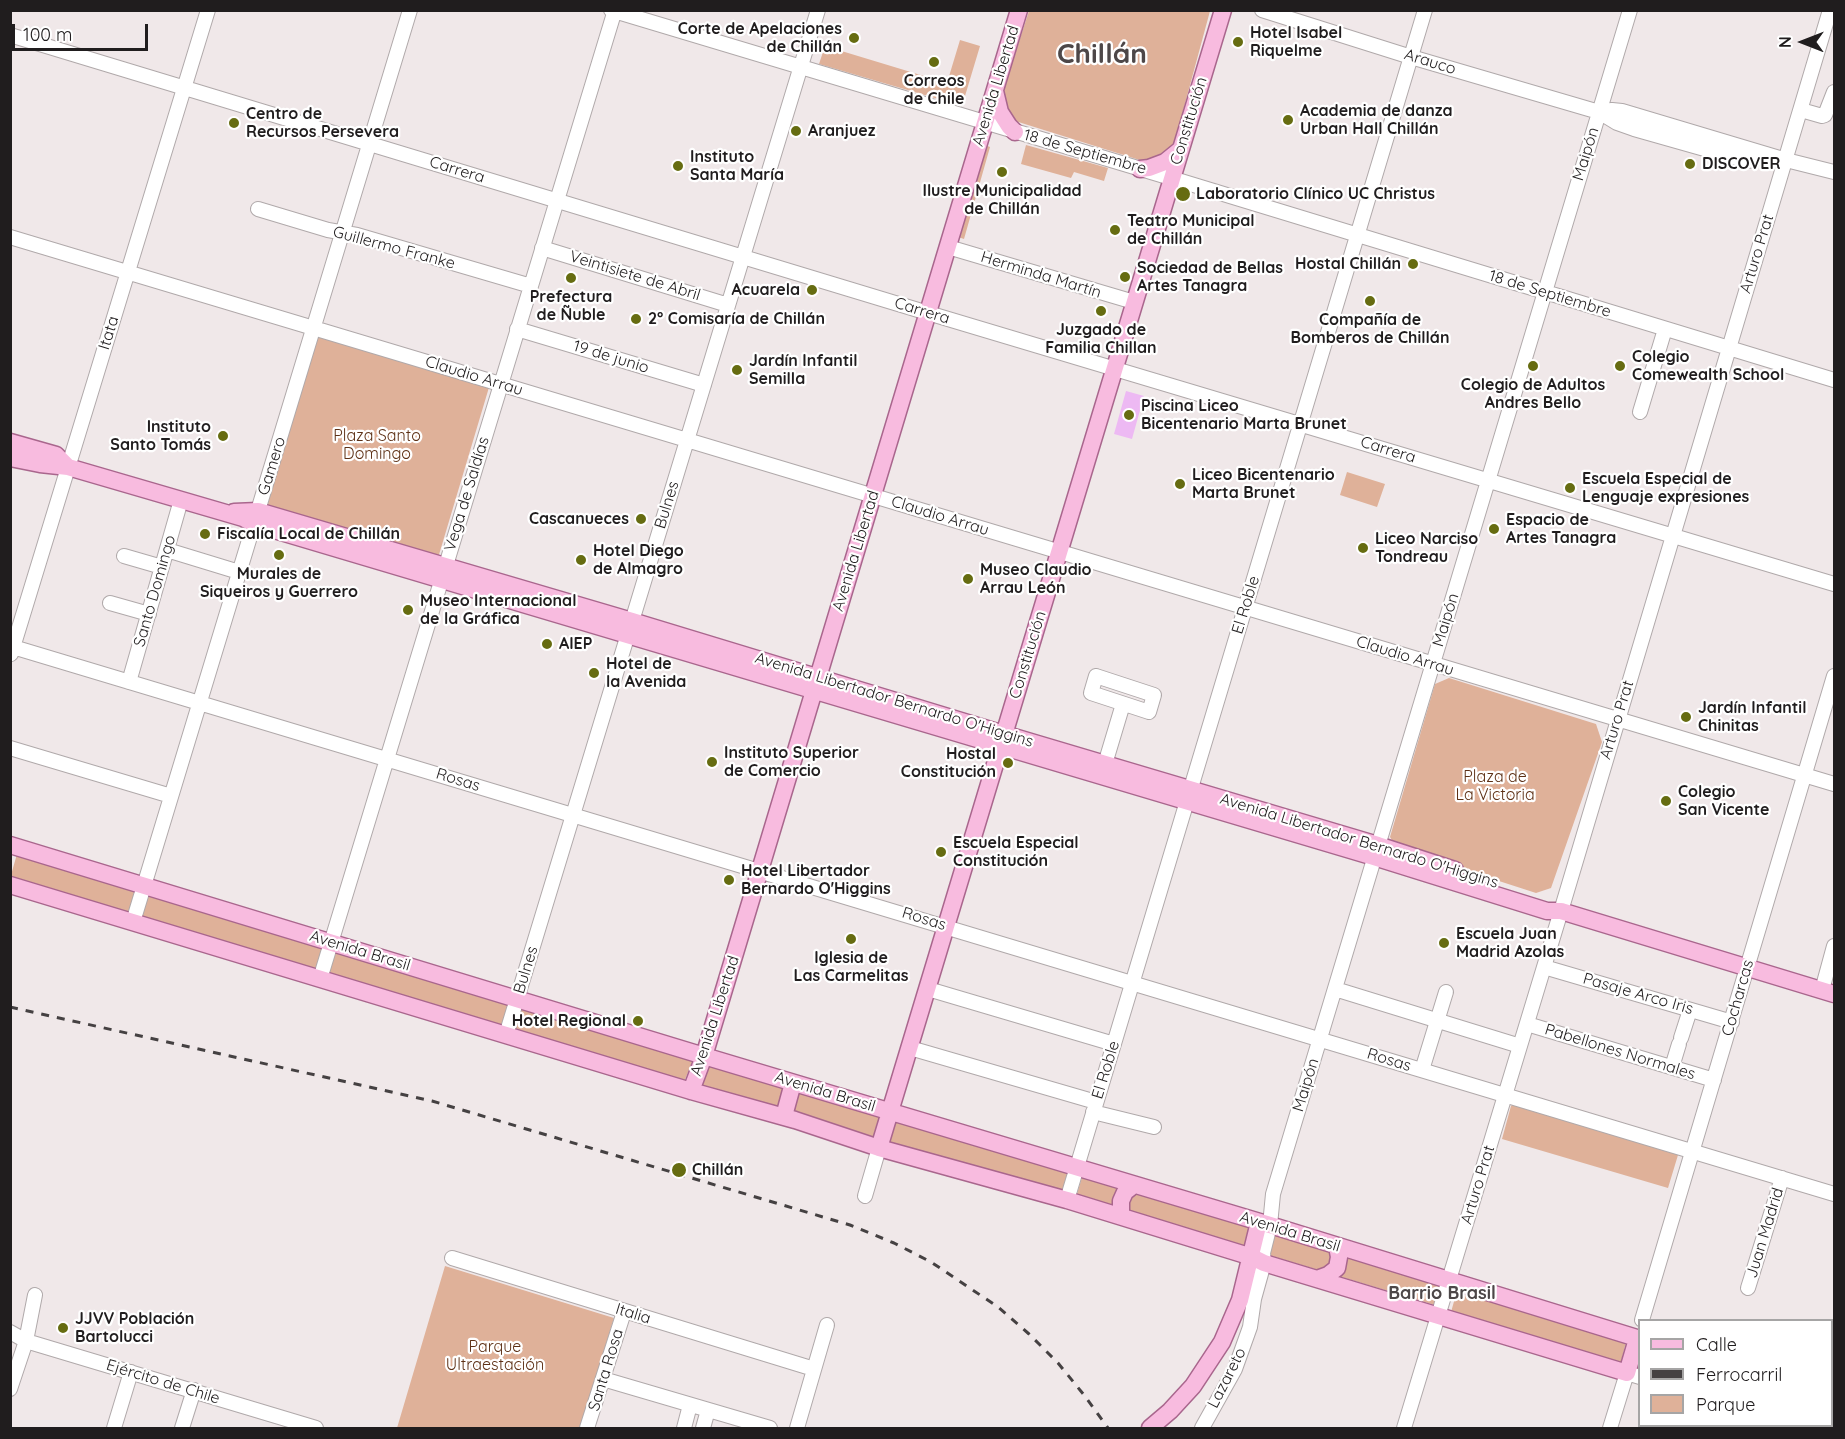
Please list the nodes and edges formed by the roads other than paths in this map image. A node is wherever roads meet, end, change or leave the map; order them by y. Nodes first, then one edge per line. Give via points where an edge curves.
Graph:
1 (208, 10) edge
2 (410, 10) edge
3 (818, 10) edge
4 (1018, 10) edge
5 (1223, 10) edge
6 (1262, 10) edge
7 (1425, 10) edge
8 (1630, 10) edge
9 (1830, 10) edge
10 (614, 11) edge
11 (10, 35) edge
12 (1411, 57) junction
13 (801, 67) junction
14 (184, 88) junction
15 (995, 90) junction
16 (1834, 92) edge
17 (1801, 110) junction
18 (1599, 112) junction
19 (985, 123) junction
20 (1015, 132) junction
21 (370, 144) junction
22 (1181, 149) junction
23 (1786, 160) junction
24 (1140, 169) junction
25 (1834, 172) edge
26 (1172, 178) junction
27 (558, 201) junction
28 (258, 208) dead end
29 (343, 232) junction
30 (1358, 235) junction
31 (10, 237) edge
32 (948, 247) junction
33 (542, 248) junction
34 (743, 257) junction
35 (128, 272) junction
36 (531, 286) junction
37 (1544, 292) junction
38 (1134, 302) junction
39 (728, 305) junction
40 (928, 312) junction
41 (314, 328) junction
42 (517, 329) junction
43 (1665, 329) junction
44 (1729, 348) junction
45 (1114, 368) junction
46 (1834, 380) edge
47 (501, 384) junction
48 (704, 385) junction
49 (1640, 412) dead end
50 (1301, 424) junction
51 (687, 440) junction
52 (10, 442) edge
53 (10, 458) edge
54 (68, 467) junction
55 (1489, 480) junction
56 (873, 496) junction
57 (182, 500) junction
58 (256, 518) junction
59 (1673, 536) junction
60 (167, 550) junction
61 (1059, 552) junction
62 (124, 556) dead end
63 (162, 567) junction
64 (239, 572) junction
65 (443, 573) junction
66 (1834, 584) edge
67 (110, 603) dead end
68 (1245, 608) junction
69 (148, 614) junction
70 (630, 628) junction
71 (12, 652) edge
72 (1433, 664) junction
73 (1834, 676) edge
74 (129, 682) junction
75 (816, 684) junction
76 (200, 703) junction
77 (1123, 704) dead end
78 (1617, 719) junction
79 (1003, 740) junction
80 (10, 748) edge
81 (387, 759) junction
82 (1105, 764) junction
83 (1804, 775) junction
84 (1834, 784) edge
85 (1189, 795) junction
86 (171, 796) junction
87 (573, 815) junction
88 (11, 846) edge
89 (1376, 851) junction
90 (760, 871) junction
91 (10, 885) edge
92 (144, 885) junction
93 (1561, 911) junction
94 (133, 922) junction
95 (947, 926) junction
96 (331, 942) junction
97 (1834, 946) edge
98 (1544, 967) junction
99 (1748, 968) junction
100 (320, 979) junction
101 (1132, 982) junction
102 (928, 989) junction
103 (1335, 989) junction
104 (1446, 992) dead end
105 (1828, 992) edge
106 (517, 999) junction
107 (1690, 1010) junction
108 (1437, 1020) junction
109 (1732, 1022) junction
110 (1527, 1024) junction
111 (506, 1035) junction
112 (1320, 1039) junction
113 (1114, 1044) junction
114 (1520, 1046) junction
115 (910, 1047) junction
116 (704, 1056) junction
117 (1672, 1067) junction
118 (1422, 1070) junction
119 (1714, 1080) junction
120 (793, 1083) junction
121 (691, 1091) junction
122 (1505, 1095) junction
123 (1095, 1107) junction
124 (890, 1112) junction
125 (784, 1116) junction
126 (1154, 1127) dead end
127 (879, 1148) junction
128 (1693, 1151) junction
129 (1077, 1168) junction
130 (1782, 1178) junction
131 (1134, 1185) junction
132 (1834, 1194) edge
133 (865, 1196) dead end
134 (1067, 1200) junction
135 (1121, 1216) junction
136 (1265, 1224) junction
137 (1337, 1246) junction
138 (452, 1258) dead end
139 (1265, 1262) junction
140 (1317, 1279) junction
141 (1449, 1281) junction
142 (1748, 1288) dead end
143 (35, 1295) dead end
144 (624, 1312) junction
145 (1438, 1316) junction
146 (1642, 1319) edge
147 (827, 1325) dead end
148 (10, 1332) edge
149 (1638, 1336) edge
150 (26, 1341) junction
151 (1638, 1342) edge
152 (814, 1369) junction
153 (131, 1372) junction
154 (1633, 1375) edge
155 (603, 1379) junction
156 (10, 1389) edge
157 (194, 1390) junction
158 (690, 1405) junction
159 (708, 1410) junction
160 (114, 1428) edge
161 (182, 1428) edge
162 (316, 1428) edge
163 (587, 1428) edge
164 (684, 1428) edge
165 (702, 1428) edge
166 (770, 1428) edge
167 (797, 1428) edge
168 (1150, 1428) edge
169 (1202, 1428) edge
170 (1404, 1428) edge
171 (1610, 1428) edge

1 - 14 street, Itata
2 - 21 street, Gamero
3 - 13 street, Bulnes
4 - 15 main road, Avenida Libertad
5 - 22 main road, Constitución
6 - 12 street, Arauco
7 - 12 street, El Roble
8 - 18 street, Maipón
9 - 17 street, Arturo Prat
10 - 13 street, 18 de Septiembre
10 - 27 street, Vega de Saldías
11 - 14 street, Carrera
12 - 18 street, Arauco
12 - 30 street, El Roble
13 - 19 street, 18 de Septiembre
13 - 34 street, Bulnes
14 - 21 street, Carrera
14 - 35 street, Itata
15 - 19 main road, Avenida Libertad
15 - 20 main road via 1000,112
16 - 17 street via 1825,115
17 - 23 street, Arturo Prat
18 - 23 street, Arauco via 1626,126 1743,160 1766,154
18 - 37 street, Maipón
19 - 20 street, 18 de Septiembre
19 - 32 main road, Avenida Libertad
20 - 24 street, 18 de Septiembre
21 - 27 street, Carrera
21 - 29 street, Gamero
22 - 24 main road via 1165,162
22 - 26 main road, Constitución
23 - 25 street, Arauco
23 - 44 street, Arturo Prat
24 - 26 street, 18 de Septiembre
26 - 30 street, 18 de Septiembre
26 - 38 main road, Constitución
27 - 33 street, Vega de Saldías
27 - 34 street, Carrera
28 - 29 street, Guillermo Franke via 328,231
29 - 36 street, Guillermo Franke
29 - 41 street, Gamero
30 - 37 street, 18 de Septiembre
30 - 50 street, El Roble
31 - 35 street, Claudio Arrau
32 - 38 street, Herminda Martín
32 - 40 main road, Avenida Libertad
33 - 36 street, Vega de Saldías
33 - 39 street, Veintisiete de Abril
34 - 39 street, Bulnes
34 - 40 street, Carrera
35 - 41 street, Claudio Arrau
35 - 54 street, Itata
36 - 42 street, Vega de Saldías
37 - 43 street, 18 de Septiembre
37 - 55 street, Maipón
38 - 45 main road, Constitución
39 - 48 street, Bulnes
40 - 45 street, Carrera
40 - 56 main road, Avenida Libertad
41 - 47 street, Claudio Arrau
41 - 58 street, Gamero
42 - 47 street, Vega de Saldías
42 - 48 street, 19 de junio
43 - 44 street, 18 de Septiembre
43 - 49 street
44 - 46 street, 18 de Septiembre
44 - 59 street, Arturo Prat
45 - 50 street, Carrera
45 - 61 main road, Constitución
47 - 51 street, Claudio Arrau
47 - 65 street, Vega de Saldías
48 - 51 street, Bulnes
50 - 55 street, Carrera
50 - 68 street, El Roble
51 - 56 street, Claudio Arrau
51 - 70 street, Bulnes
52 - 54 main road, Avenida Libertador Bernardo O'Higgins via 56,455
53 - 54 main road, Avenida Libertador Bernardo O'Higgins
54 - 57 main road, Avenida Libertador Bernardo O'Higgins
54 - 71 street, Itata
55 - 59 street, Carrera
55 - 72 street, Maipón
56 - 61 street, Claudio Arrau
56 - 75 main road, Avenida Libertad
57 - 58 main road, Avenida Libertador Bernardo O'Higgins
57 - 60 street, Santo Domingo
58 - 64 street, Gamero
58 - 65 main road, Avenida Libertador Bernardo O'Higgins
59 - 66 street, Carrera
59 - 78 street, Arturo Prat
60 - 63 street, Santo Domingo
60 - 64 street
61 - 68 street, Claudio Arrau
61 - 79 main road, Constitución
62 - 63 street
63 - 69 street, Santo Domingo
64 - 76 street, Gamero
65 - 70 main road, Avenida Libertador Bernardo O'Higgins
65 - 81 street, Vega de Saldías
67 - 69 street
68 - 72 street, Claudio Arrau
68 - 85 street, El Roble
69 - 74 street, Santo Domingo
70 - 75 main road, Avenida Libertador Bernardo O'Higgins
70 - 87 street, Bulnes
71 - 74 street, Rosas
72 - 78 street, Claudio Arrau
72 - 89 street, Maipón
73 - 83 street, Cocharcas
74 - 76 street, Rosas
75 - 79 main road, Avenida Libertador Bernardo O'Higgins
75 - 90 main road, Avenida Libertad
76 - 81 street, Rosas
76 - 86 street, Gamero
77 - 82 street
78 - 83 street, Claudio Arrau
78 - 93 street, Arturo Prat
79 - 82 main road, Avenida Libertador Bernardo O'Higgins
79 - 85 main road, Avenida Libertador Bernardo O'Higgins
79 - 95 main road, Constitución
80 - 86 street
81 - 87 street, Rosas
81 - 96 street, Vega de Saldías
82 - 85 main road, Avenida Libertador Bernardo O'Higgins
83 - 84 street, Claudio Arrau
83 - 99 street, Cocharcas
85 - 89 main road, Avenida Libertador Bernardo O'Higgins
85 - 101 street, El Roble
86 - 92 street, Gamero
87 - 90 street, Rosas
87 - 106 street, Bulnes
88 - 92 main road, Avenida Brasil
89 - 93 main road, Avenida Libertador Bernardo O'Higgins via 1549,901
89 - 103 street, Maipón
90 - 95 street, Rosas
90 - 116 main road, Avenida Libertad
91 - 94 main road
92 - 94 street, Gamero
92 - 96 main road, Avenida Brasil
93 - 98 street, Arturo Prat
93 - 99 main road, Avenida Libertador Bernardo O'Higgins
94 - 100 main road
95 - 101 street, Rosas
95 - 102 main road, Constitución
96 - 100 street, Vega de Saldías
96 - 106 main road, Avenida Brasil
97 - 105 street
98 - 107 street, Pasaje Arco Iris
98 - 110 street, Arturo Prat
99 - 105 main road, Avenida Libertador Bernardo O'Higgins
99 - 109 street, Cocharcas
100 - 111 main road
101 - 112 street, Rosas
101 - 113 street, El Roble
102 - 113 street
102 - 115 main road, Constitución
103 - 108 street, Pabellones Normales
103 - 112 street, Maipón
104 - 108 street
106 - 111 street, Bulnes
106 - 116 main road, Avenida Brasil
107 - 109 street, Pasaje Arco Iris
107 - 117 street
108 - 114 street, Pabellones Normales
108 - 118 street
109 - 119 street, Cocharcas
110 - 114 street, Arturo Prat
110 - 117 street, Pabellones Normales
111 - 121 main road
112 - 118 street, Rosas
112 - 136 street, Maipón
113 - 123 street, El Roble
114 - 122 street, Arturo Prat
115 - 123 street
115 - 124 main road, Constitución
116 - 120 main road, Avenida Brasil
116 - 121 main road, Avenida Libertad
117 - 119 street, Pabellones Normales
118 - 122 street, Rosas
119 - 128 street, Cocharcas
120 - 124 main road, Avenida Brasil
120 - 125 main road
121 - 125 main road
122 - 128 street, Rosas
122 - 141 street, Arturo Prat
123 - 126 street
123 - 129 street, El Roble
124 - 127 main road, Constitución
124 - 129 main road, Avenida Brasil
125 - 127 main road
127 - 133 street, Constitución
127 - 134 main road
128 - 130 street, Rosas
128 - 146 street, Cocharcas
129 - 131 main road, Avenida Brasil
129 - 134 street, El Roble
130 - 132 street, Rosas
130 - 142 street, Juan Madrid
131 - 135 main road via 1121,1201
131 - 136 main road, Avenida Brasil
134 - 135 main road
135 - 139 main road
136 - 137 main road, Avenida Brasil
136 - 139 main road, Maipón
137 - 140 main road via 1337,1268
137 - 141 main road, Avenida Brasil
138 - 144 street, Italia
139 - 140 main road
139 - 168 main road, Maipón via 1214,1356 1181,1399
139 - 169 street, Lazareto via 1251,1327 1235,1369
140 - 145 main road
141 - 145 street, Arturo Prat
141 - 149 main road, Avenida Brasil
143 - 150 street
144 - 152 street, Italia
144 - 155 street, Santa Rosa
145 - 154 main road
145 - 170 street, Arturo Prat
147 - 152 street
148 - 150 street, Ejército de Chile
150 - 153 street, Ejército de Chile
150 - 156 street
151 - 154 main road
152 - 167 street
153 - 157 street, Ejército de Chile
153 - 160 street
154 - 171 street
155 - 158 street
155 - 163 street, Santa Rosa
157 - 161 street
157 - 162 street, Ejército de Chile
158 - 159 street
158 - 164 street
159 - 165 street
159 - 166 street

